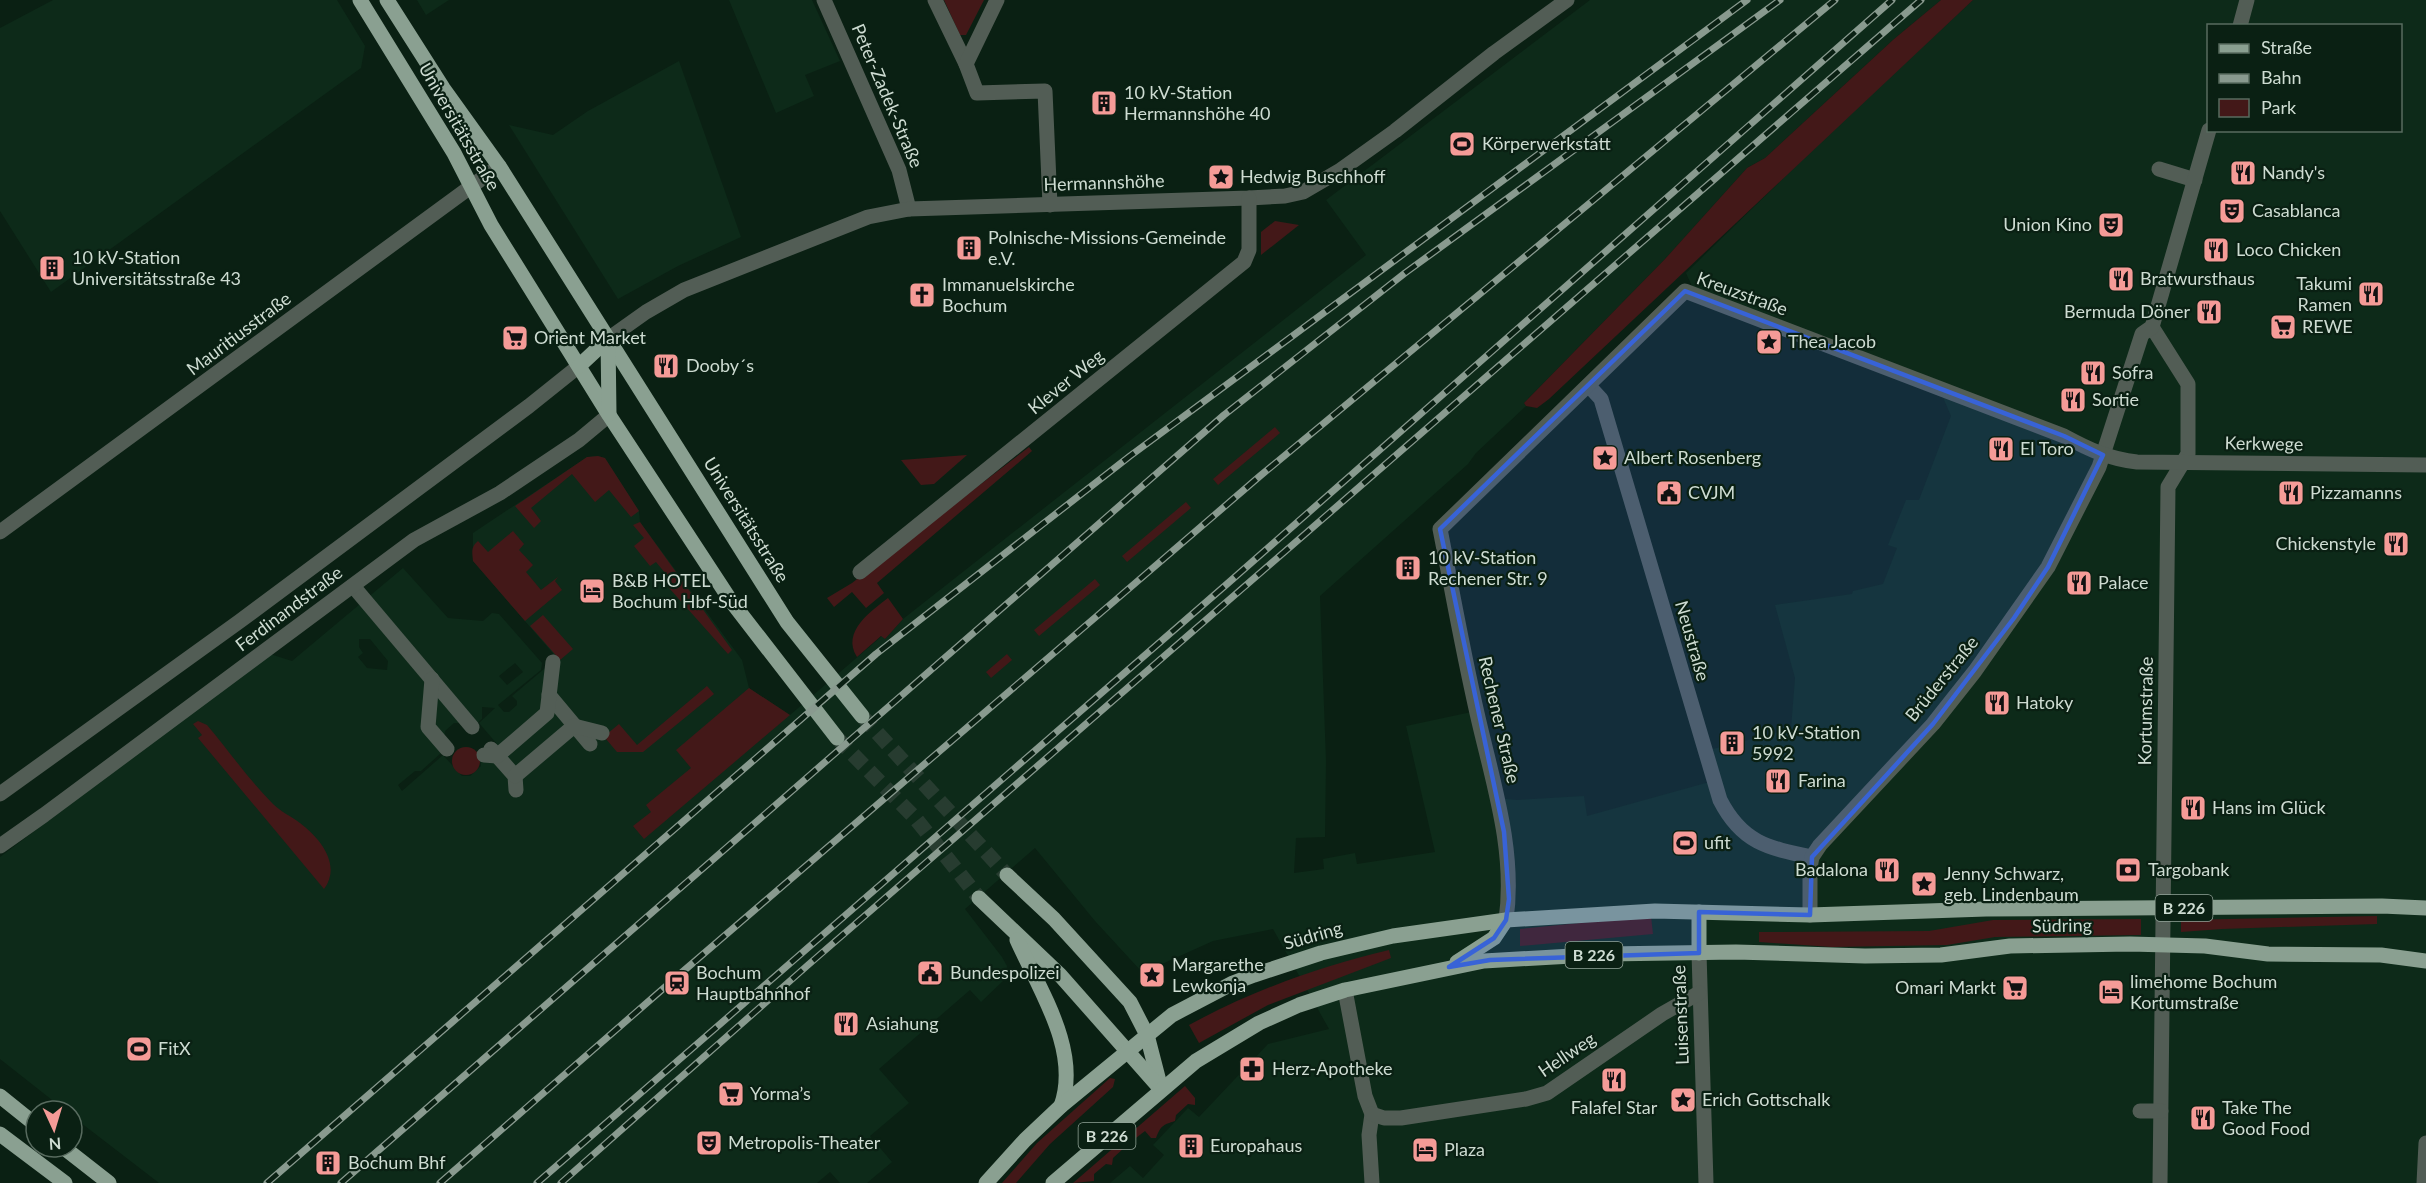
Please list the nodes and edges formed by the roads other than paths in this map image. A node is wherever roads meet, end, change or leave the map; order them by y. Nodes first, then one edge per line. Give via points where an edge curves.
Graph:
1 (360, 0) edge
2 (387, 0) edge
3 (824, 0) edge
4 (935, 0) edge
5 (997, 0) edge
6 (1567, 0) edge
7 (2247, 0) edge
8 (2241, 24) edge
9 (966, 64) junction
10 (2208, 132) edge
11 (499, 166) junction
12 (2159, 169) dead end
13 (2195, 180) junction
14 (470, 187) junction
15 (1249, 198) junction
16 (1050, 205) junction
17 (909, 209) junction
18 (2152, 327) junction
19 (608, 339) junction
20 (579, 366) junction
21 (1589, 386) junction
22 (609, 415) junction
23 (2103, 455) junction
24 (2182, 463) junction
25 (2426, 465) edge
26 (1440, 529) joint
27 (0, 532) edge
28 (860, 572) dead end
29 (352, 586) junction
30 (553, 662) dead end
31 (432, 679) junction
32 (549, 695) junction
33 (861, 716) tunnel mouth
34 (574, 726) junction
35 (472, 727) dead end
36 (602, 733) dead end
37 (837, 738) tunnel mouth
38 (590, 744) dead end
39 (447, 749) dead end
40 (0, 794) edge
41 (0, 846) edge
42 (1812, 857) junction
43 (1007, 875) tunnel mouth
44 (979, 898) tunnel mouth
45 (2163, 908) junction
46 (2426, 908) edge
47 (1700, 912) junction
48 (1810, 915) junction
49 (1506, 920) junction
50 (1013, 933) junction
51 (2163, 945) junction
52 (1699, 953) junction
53 (2426, 961) edge
54 (1449, 967) junction
55 (1345, 990) junction
56 (1699, 993) junction
57 (1147, 1035) junction
58 (1127, 1052) junction
59 (1161, 1089) junction
60 (0, 1096) edge
61 (1061, 1106) junction
62 (2140, 1111) dead end
63 (2161, 1111) junction
64 (1372, 1114) junction
65 (24, 1115) edge
66 (0, 1134) edge
67 (2426, 1143) edge
68 (78, 1159) edge
69 (65, 1183) edge
70 (109, 1183) edge
71 (986, 1183) edge
72 (1053, 1183) edge
73 (1372, 1183) edge
74 (1706, 1183) edge
75 (2160, 1183) edge
76 (2424, 1183) edge

1 - 14 main road, Universitätsstraße via 454,153
2 - 11 main road, Universitätsstraße via 442,88
3 - 17 street, Peter-Zadek-Straße via 899,170
4 - 9 street
5 - 9 street
6 - 15 street, Hermannshöhe via 1339,171 1303,192
7 - 8 street
9 - 16 street via 977,93 1045,91
10 - 13 street
11 - 14 street, Mauritiusstraße
11 - 19 main road, Universitätsstraße
12 - 13 street
13 - 18 street
14 - 20 main road, Universitätsstraße
14 - 27 street, Mauritiusstraße
15 - 16 street, Hermannshöhe
15 - 28 street, Klever Weg via 1249,250 1244,262
16 - 17 street, Hermannshöhe
17 - 19 street, Hermannshöhe via 868,217 684,291
18 - 23 street via 2142,334
18 - 24 street, Kortumstraße via 2188,384 2187,454
19 - 20 main road
19 - 22 main road
19 - 33 main road, Universitätsstraße via 787,622
20 - 22 main road, Universitätsstraße
20 - 40 street, Ferdinandstraße via 249,614
21 - 23 street, Kreuzstraße via 1685,291 2064,436
21 - 26 street, Kreuzstraße
21 - 42 street, Neustraße via 1601,399 1720,800 1730,820 1753,840
22 - 29 street, Ferdinandstraße via 500,493 414,540
22 - 37 main road, Universitätsstraße via 731,601
23 - 24 street, Kerkwege via 2116,460
23 - 42 street, Brüderstraße via 2048,567 2014,618 1933,724 1841,820
24 - 25 street, Kerkwege
24 - 45 street, Kortumstraße via 2168,487
26 - 49 street, Rechener Straße via 1504,832 1509,899
29 - 31 street
29 - 41 street, Ferdinandstraße
30 - 32 street
31 - 35 street
31 - 39 street via 429,727
32 - 34 street
32 - 34 street via 547,713 490,753 516,783
34 - 36 street
34 - 38 street
42 - 48 street
43 - 57 main road via 1054,919 1130,1002
44 - 50 main road
45 - 46 main road, Südring / B 226
45 - 48 main road, Südring / B 226
45 - 51 street, Kortumstraße
47 - 48 main road, Südring / B 226
47 - 49 main road, Südring / B 226 via 1598,913
47 - 52 main road
49 - 54 main road, Südring via 1494,938
49 - 57 main road, Südring / B 226 via 1376,939 1278,966 1185,1007
50 - 58 main road via 1060,975
50 - 61 main road via 1064,1047 1068,1083
51 - 52 main road, Südring / B 226 via 2010,946 1941,955
51 - 53 main road, Südring / B 226 via 2268,954 2381,955
51 - 63 street, Kortumstraße
52 - 54 main road, Südring / B 226 via 1490,960
52 - 56 street, Luisenstraße
54 - 55 main road, Südring / B 226
55 - 59 main road, Südring / B 226 via 1278,1014 1235,1035
55 - 64 street via 1365,1096
56 - 64 street, Hellweg via 1547,1093 1401,1118
56 - 74 street, Luisenstraße
57 - 58 main road, B 226
57 - 59 main road
58 - 59 main road
58 - 61 main road, B 226
59 - 72 main road, B 226
60 - 65 main road
61 - 71 main road, B 226
62 - 63 street
63 - 75 street, Kortumstraße
64 - 73 street
66 - 69 main road
67 - 76 street
68 - 70 main road

